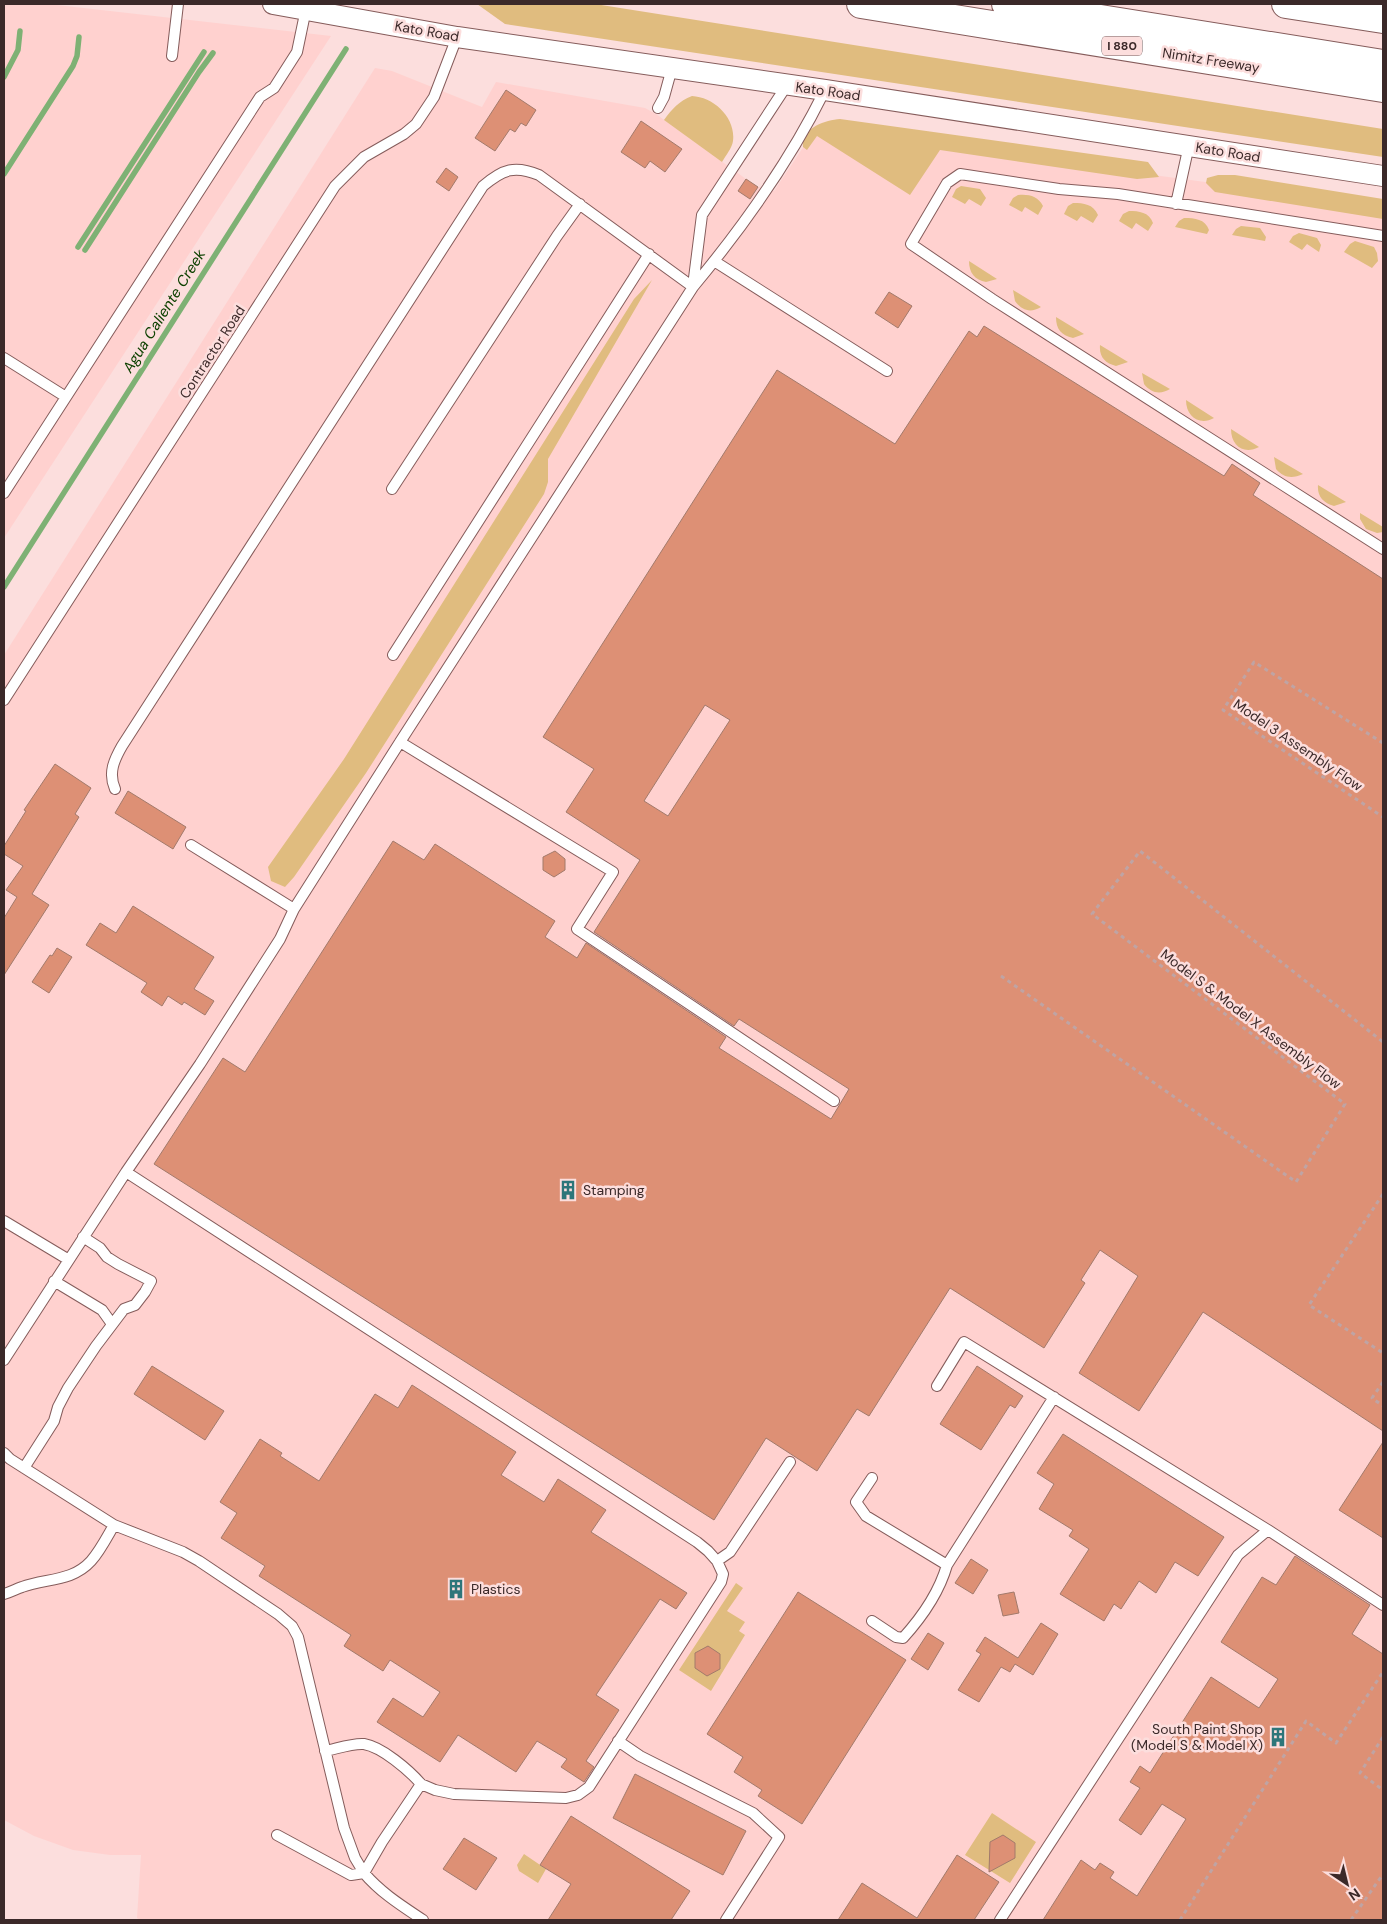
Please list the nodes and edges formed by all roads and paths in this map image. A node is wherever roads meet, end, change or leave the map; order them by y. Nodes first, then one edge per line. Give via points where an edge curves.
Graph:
1 (178, 4) edge
2 (273, 4) edge
3 (860, 4) edge
4 (1006, 4) edge
5 (1286, 4) edge
6 (306, 8) junction
7 (1383, 19) edge
8 (457, 37) junction
9 (172, 56) dead end
10 (1383, 64) edge
11 (672, 68) junction
12 (787, 85) junction
13 (1383, 88) edge
14 (825, 90) junction
15 (658, 108) dead end
16 (1189, 146) junction
17 (1383, 176) edge
18 (580, 204) junction
19 (1176, 204) junction
20 (1383, 236) edge
21 (649, 254) junction
22 (714, 261) junction
23 (693, 287) junction
24 (4, 358) edge
25 (887, 371) dead end
26 (66, 397) junction
27 (392, 488) dead end
28 (4, 493) edge
29 (1383, 549) edge
30 (393, 655) dead end
31 (4, 700) edge
32 (400, 742) junction
33 (1383, 743) edge
34 (115, 789) dead end
35 (1383, 817) edge
36 (191, 845) dead end
37 (294, 909) junction
38 (1001, 976) dead end
39 (1383, 1042) edge
40 (834, 1100) dead end
41 (126, 1172) junction
42 (1383, 1194) edge
43 (4, 1221) edge
44 (84, 1237) junction
45 (69, 1260) junction
46 (54, 1281) junction
47 (112, 1324) junction
48 (1383, 1353) edge
49 (4, 1360) edge
50 (1383, 1382) edge
51 (937, 1386) dead end
52 (1054, 1397) junction
53 (1383, 1406) edge
54 (4, 1453) edge
55 (790, 1462) dead end
56 (24, 1468) junction
57 (872, 1478) dead end
58 (114, 1525) junction
59 (1268, 1530) junction
60 (716, 1561) junction
61 (947, 1565) junction
62 (4, 1594) edge
63 (1383, 1605) edge
64 (872, 1621) dead end
65 (1383, 1672) edge
66 (1383, 1737) edge
67 (618, 1741) junction
68 (325, 1751) junction
69 (421, 1784) junction
70 (1383, 1790) edge
71 (278, 1835) dead end
72 (364, 1873) junction
73 (1383, 1874) edge
74 (423, 1920) edge
75 (726, 1920) edge
76 (1000, 1920) edge
77 (1180, 1920) edge
78 (1351, 1920) edge

1 - 9 lane
2 - 6 street, Kato Road
3 - 13 highway, Nimitz Freeway / I 880
4 - 10 highway, I 880
5 - 7 highway
6 - 8 street, Kato Road
6 - 26 lane via 297,52 274,88 260,97
8 - 11 street, Kato Road
8 - 31 lane, Contractor Road via 434,97 416,124 364,157 336,186
11 - 12 street, Kato Road
11 - 15 lane
12 - 14 street, Kato Road
12 - 23 lane via 702,215
14 - 16 street, Kato Road
14 - 22 lane via 765,190
16 - 17 street, Kato Road
16 - 19 lane
18 - 21 lane
18 - 27 lane
18 - 34 lane via 539,175 519,169 501,172 483,186 122,746 112,769 111,780
19 - 20 lane
19 - 29 lane via 960,174 947,183 911,244
21 - 23 lane
21 - 30 lane
22 - 23 lane
22 - 25 lane
23 - 32 lane
24 - 26 lane
26 - 28 lane
32 - 37 lane
32 - 40 lane via 613,872 577,929
33 - 35 path, Model 3 Assembly Flow via 1254,662 1223,710
36 - 37 lane
37 - 41 lane via 280,939
38 - 39 path, Model S & Model X Assembly Flow via 1296,1182 1345,1104 1092,914 1140,852
41 - 44 lane
41 - 60 lane via 698,1542
42 - 48 path via 1309,1305
43 - 45 lane
44 - 45 lane
44 - 47 lane via 107,1257 151,1281 135,1305 124,1309
45 - 46 lane
46 - 47 lane via 102,1310
46 - 49 lane
47 - 56 lane via 68,1388 54,1420
50 - 53 path via 1372,1398
51 - 52 lane via 964,1342
52 - 59 lane
52 - 61 lane
54 - 56 lane
55 - 60 lane via 730,1552
56 - 58 lane
57 - 61 lane via 856,1502 866,1516
58 - 62 lane via 81,1570 68,1578
58 - 68 lane via 191,1557 292,1626 298,1637
59 - 63 lane
59 - 76 lane via 1238,1555
60 - 67 lane via 723,1574 721,1582
61 - 64 lane via 943,1580 921,1618 903,1638
65 - 77 path via 1336,1743 1306,1721
66 - 70 path via 1360,1773
67 - 69 lane via 589,1787 572,1797 454,1794
67 - 75 lane via 640,1756 753,1814 779,1837
68 - 69 lane via 363,1744 409,1771
68 - 72 lane via 349,1844
69 - 72 lane
71 - 72 lane via 351,1875
72 - 74 lane via 388,1897
73 - 78 path

